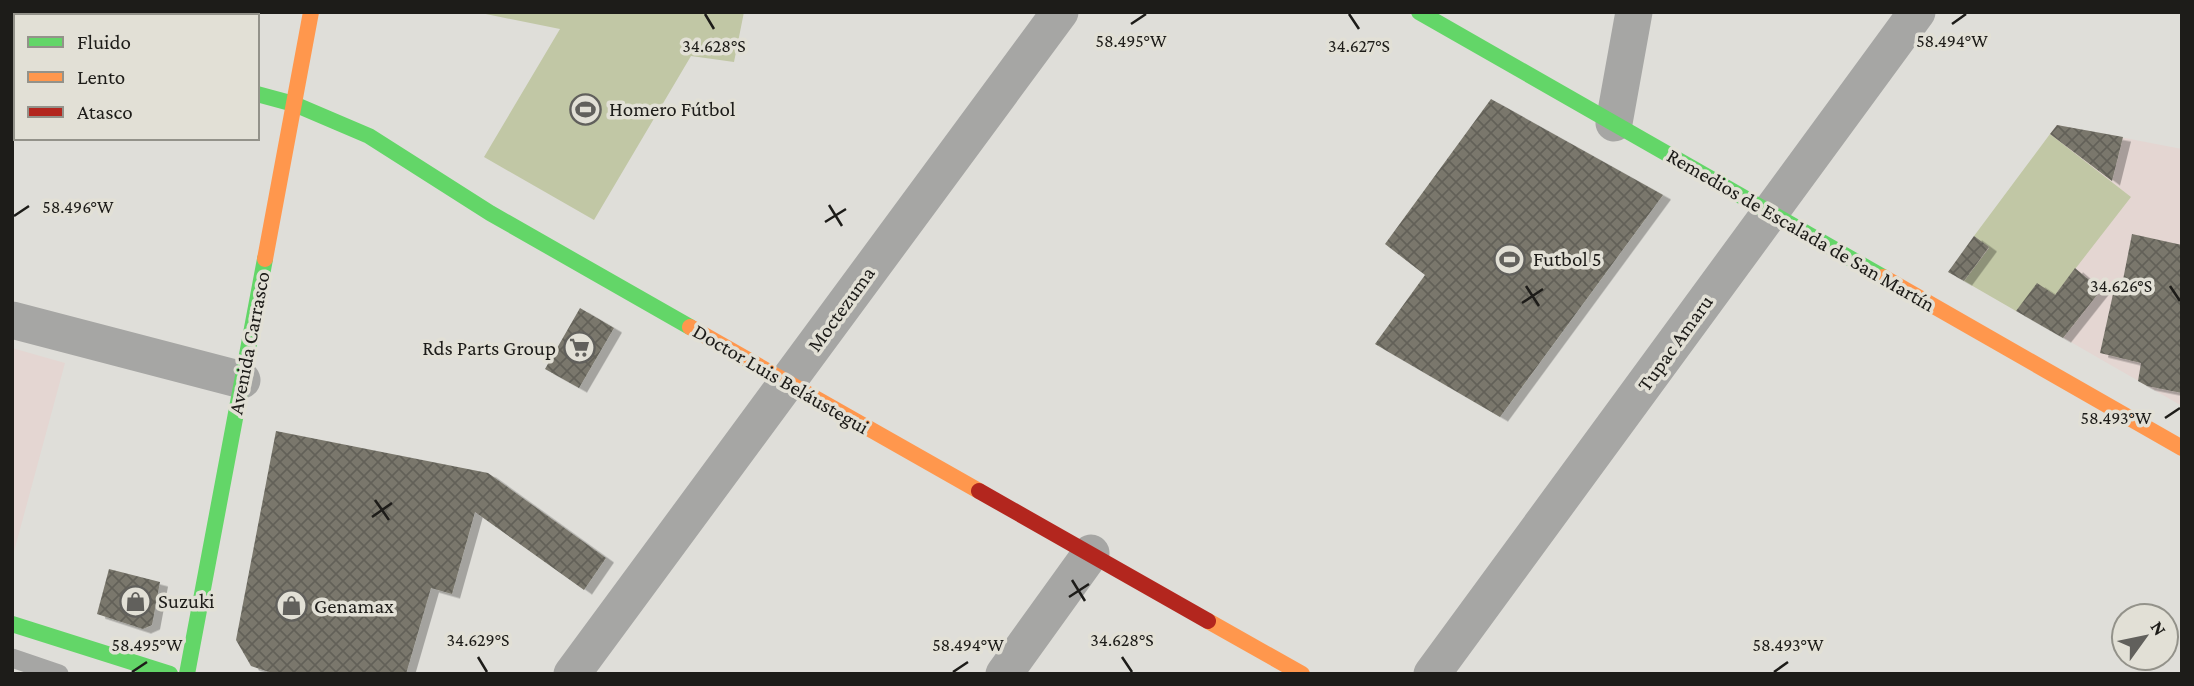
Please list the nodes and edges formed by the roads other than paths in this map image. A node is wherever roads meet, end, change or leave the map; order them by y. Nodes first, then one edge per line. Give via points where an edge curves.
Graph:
1 (312, 12) edge
2 (1060, 12) edge
3 (1419, 12) edge
4 (1634, 12) edge
5 (1917, 12) edge
6 (259, 95) edge
7 (294, 104) junction
8 (1614, 123) junction
9 (1771, 212) junction
10 (12, 320) edge
11 (242, 380) junction
12 (787, 383) junction
13 (2182, 448) edge
14 (1091, 552) junction
15 (12, 624) edge
16 (12, 658) edge
17 (59, 674) edge
18 (170, 674) edge
19 (187, 674) edge
20 (572, 674) edge
21 (1004, 674) edge
22 (1302, 674) edge
23 (1432, 674) edge

1 - 7 street, Avenida Carrasco
2 - 12 street, Moctezuma
3 - 8 street, Remedios de Escalada de San Martín
4 - 8 street
5 - 9 street, Tupac Amaru
6 - 7 street, Doctor Luis Beláustegui
7 - 11 street, Avenida Carrasco
7 - 12 street, Doctor Luis Beláustegui via 369,136 490,213
8 - 9 street, Remedios de Escalada de San Martín
9 - 13 street, Remedios de Escalada de San Martín
9 - 23 street, Tupac Amaru
10 - 11 street
11 - 19 street, Avenida Carrasco
12 - 14 street, Doctor Luis Beláustegui
12 - 20 street, Moctezuma
14 - 21 street
14 - 22 street, Doctor Luis Beláustegui
15 - 18 street
16 - 17 lane

